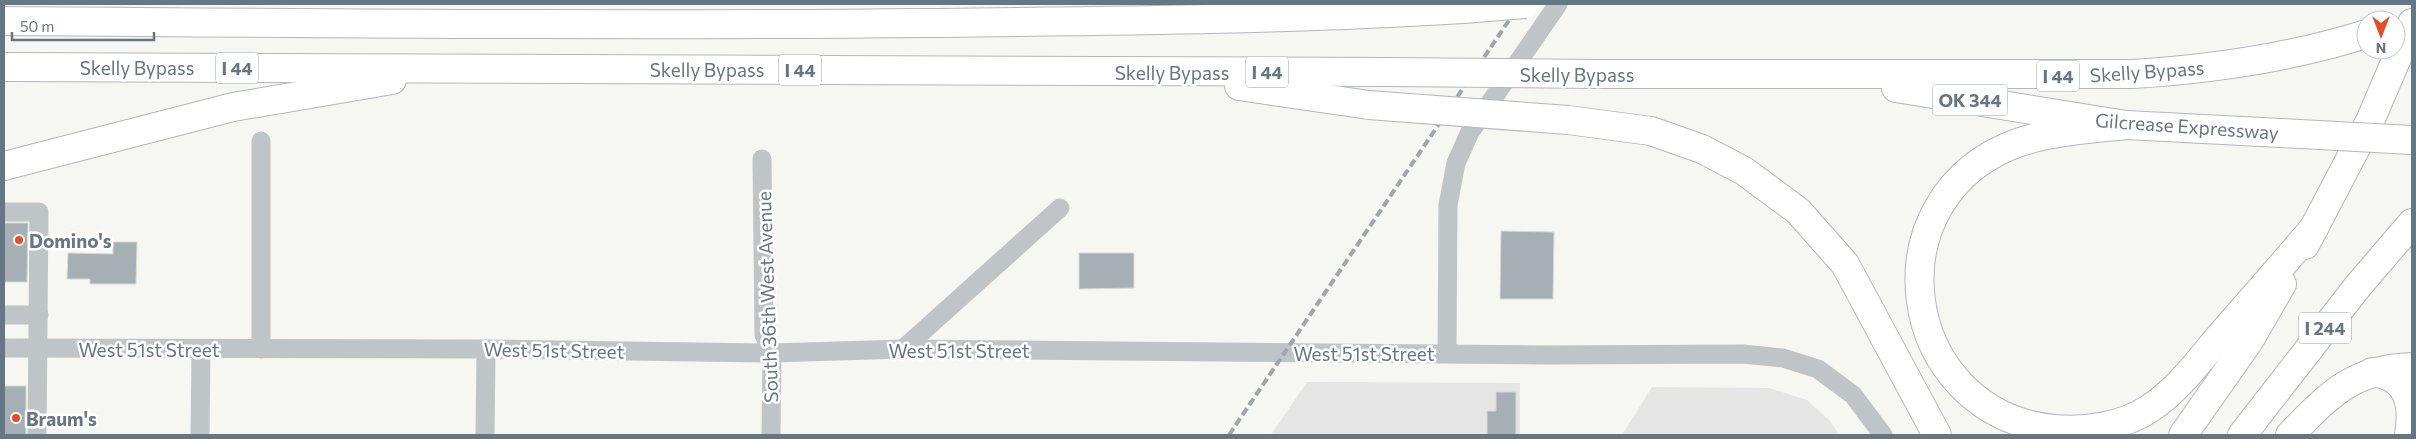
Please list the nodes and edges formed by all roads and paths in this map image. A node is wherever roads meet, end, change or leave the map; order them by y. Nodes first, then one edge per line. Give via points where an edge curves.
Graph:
1 (1526, 4) edge
2 (1558, 4) edge
3 (11, 21) edge
4 (2412, 23) edge
5 (2356, 37) edge
6 (12, 67) edge
7 (455, 68) junction
8 (1146, 72) junction
9 (1815, 76) junction
10 (2126, 125) junction
11 (2412, 140) edge
12 (262, 141) dead end
13 (762, 159) dead end
14 (4, 166) edge
15 (1060, 208) dead end
16 (4, 212) edge
17 (2412, 223) edge
18 (2314, 228) junction
19 (4, 315) edge
20 (38, 315) junction
21 (4, 348) edge
22 (38, 349) junction
23 (262, 349) junction
24 (486, 349) junction
25 (903, 349) junction
26 (201, 350) junction
27 (772, 353) junction
28 (1447, 353) junction
29 (2412, 368) edge
30 (2372, 372) junction
31 (37, 435) edge
32 (200, 435) edge
33 (485, 435) edge
34 (771, 435) edge
35 (1883, 435) edge
36 (1937, 435) edge
37 (2183, 435) edge
38 (2242, 435) edge
39 (2290, 435) edge
40 (2410, 435) edge

1 - 3 highway, bridge via 1336,16 721,25
2 - 28 street via 1470,132 1456,163 1448,205
4 - 18 highway via 2370,121
5 - 9 highway, Skelly Bypass / I 44 via 2299,53 2133,74
6 - 7 highway, Skelly Bypass / I 44
7 - 8 highway, Skelly Bypass / I 44
7 - 14 highway via 233,107
8 - 9 highway, Skelly Bypass / I 44, bridge
8 - 36 highway, bridge via 1369,105 1568,120 1651,131 1702,149 1744,171 1798,211 1845,264
9 - 10 highway, Gilcrease Expressway / OK 344
10 - 11 highway, Gilcrease Expressway / OK 344, bridge
10 - 18 highway via 2019,142 1986,158 1959,180 1941,202 1928,227 1919,260 1919,291 1936,352 1952,376 1994,411 2035,427 2071,431 2100,427 2148,409 2176,387
12 - 23 street
13 - 27 street, South 36th West Avenue via 764,334
15 - 25 street
16 - 20 street via 39,212
17 - 38 highway, I 244 via 2358,286
18 - 37 highway via 2249,341
19 - 20 street
20 - 22 street
21 - 22 street, West 51st Street
22 - 26 street, West 51st Street
22 - 31 street
23 - 24 street, West 51st Street
23 - 26 street, West 51st Street
24 - 27 street, West 51st Street
24 - 33 street
25 - 27 street, West 51st Street
25 - 28 street, West 51st Street
26 - 32 street
27 - 34 street, South 36th West Avenue
28 - 35 street, West 51st Street via 1743,354 1783,358 1818,369 1853,395
29 - 30 highway
30 - 39 highway via 2332,394
30 - 40 highway via 2392,378 2408,394 2412,415

